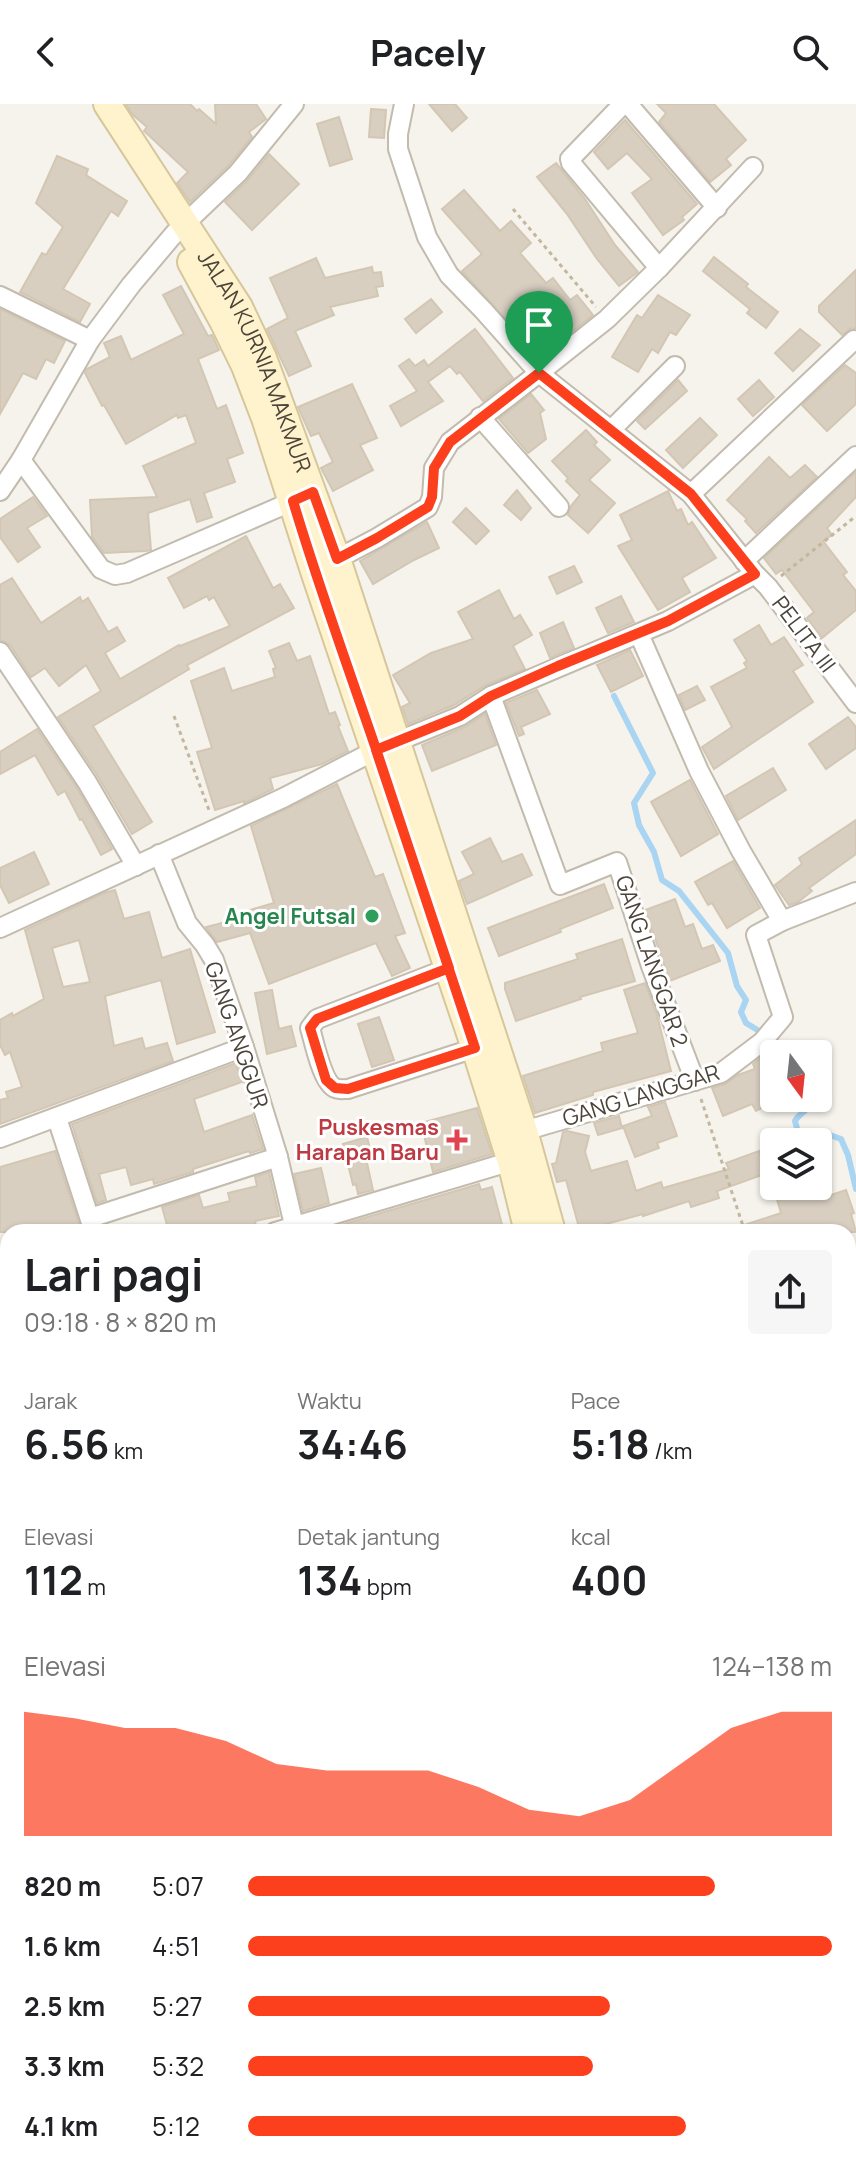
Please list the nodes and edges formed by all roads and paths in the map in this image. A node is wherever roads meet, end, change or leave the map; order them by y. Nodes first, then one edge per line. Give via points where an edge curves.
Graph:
1 (86, 104) edge
2 (107, 104) edge
3 (294, 104) edge
4 (404, 104) edge
5 (625, 104) edge
6 (753, 167) dead end
7 (717, 208) junction
8 (513, 209) dead end
9 (180, 228) junction
10 (659, 268) junction
11 (0, 296) edge
12 (607, 319) junction
13 (90, 340) junction
14 (854, 340) dead end
15 (675, 366) dead end
16 (539, 373) junction
17 (480, 417) junction
18 (611, 430) junction
19 (856, 456) edge
20 (21, 460) junction
21 (0, 491) edge
22 (691, 494) junction
23 (303, 497) junction
24 (559, 507) dead end
25 (856, 516) edge
26 (337, 559) junction
27 (756, 574) junction
28 (639, 634) junction
29 (0, 652) edge
30 (491, 696) junction
31 (856, 703) edge
32 (174, 716) dead end
33 (386, 746) junction
34 (216, 829) junction
35 (159, 854) junction
36 (136, 866) junction
37 (856, 892) edge
38 (782, 921) junction
39 (0, 928) edge
40 (449, 968) junction
41 (244, 1047) junction
42 (475, 1048) junction
43 (695, 1081) junction
44 (57, 1118) junction
45 (0, 1138) edge
46 (522, 1149) junction
47 (278, 1157) junction
48 (92, 1224) edge
49 (95, 1224) edge
50 (286, 1224) edge
51 (302, 1224) edge
52 (527, 1224) edge
53 (549, 1224) edge
54 (742, 1224) edge

1 - 9 street, JALAN KURNIA MAKMUR
2 - 9 street, JALAN KURNIA MAKMUR
3 - 9 street via 238,173
4 - 16 street, PELITA III via 398,149 427,237 449,275
5 - 7 street
5 - 10 street via 570,159
6 - 7 street
7 - 10 street
8 - 12 path
9 - 13 street
9 - 23 street, JALAN KURNIA MAKMUR via 239,307 257,345
10 - 12 street
11 - 13 street
12 - 16 street
13 - 20 street
14 - 22 street
15 - 18 street
16 - 17 street
16 - 18 street, PELITA III
17 - 24 street
17 - 26 street via 450,442 434,468 428,507
18 - 22 street, PELITA III
19 - 27 street
20 - 21 street
20 - 23 street via 101,569 115,575
22 - 27 street, PELITA III
23 - 26 street, JALAN KURNIA MAKMUR
23 - 33 street, JALAN KURNIA MAKMUR via 314,571
25 - 27 path
26 - 33 street, JALAN KURNIA MAKMUR
27 - 28 street
27 - 31 street, PELITA III
28 - 30 street
28 - 38 street via 699,771
29 - 36 street
30 - 33 street via 460,716
30 - 43 street, GANG LANGGAR 2 via 560,885 617,862
32 - 34 path
33 - 34 street
33 - 40 street, JALAN KURNIA MAKMUR
33 - 46 street, JALAN KURNIA MAKMUR
34 - 35 street
35 - 36 street
35 - 41 street, GANG ANGGUR via 187,923 214,960
36 - 39 street
37 - 38 street, GANG LANGGAR
38 - 43 street, GANG LANGGAR via 756,935 783,1017 721,1073
40 - 42 street, JALAN KURNIA MAKMUR
40 - 42 street via 317,1019 310,1028 326,1080 348,1089
41 - 44 street
41 - 47 street, GANG ANGGUR
42 - 46 street, JALAN KURNIA MAKMUR
43 - 46 street, GANG LANGGAR
43 - 54 path
44 - 45 street
44 - 48 street
46 - 51 street, GANG LANGGAR
46 - 52 street, JALAN KURNIA MAKMUR
46 - 53 street, JALAN KURNIA MAKMUR
47 - 49 street
47 - 50 street, GANG ANGGUR

